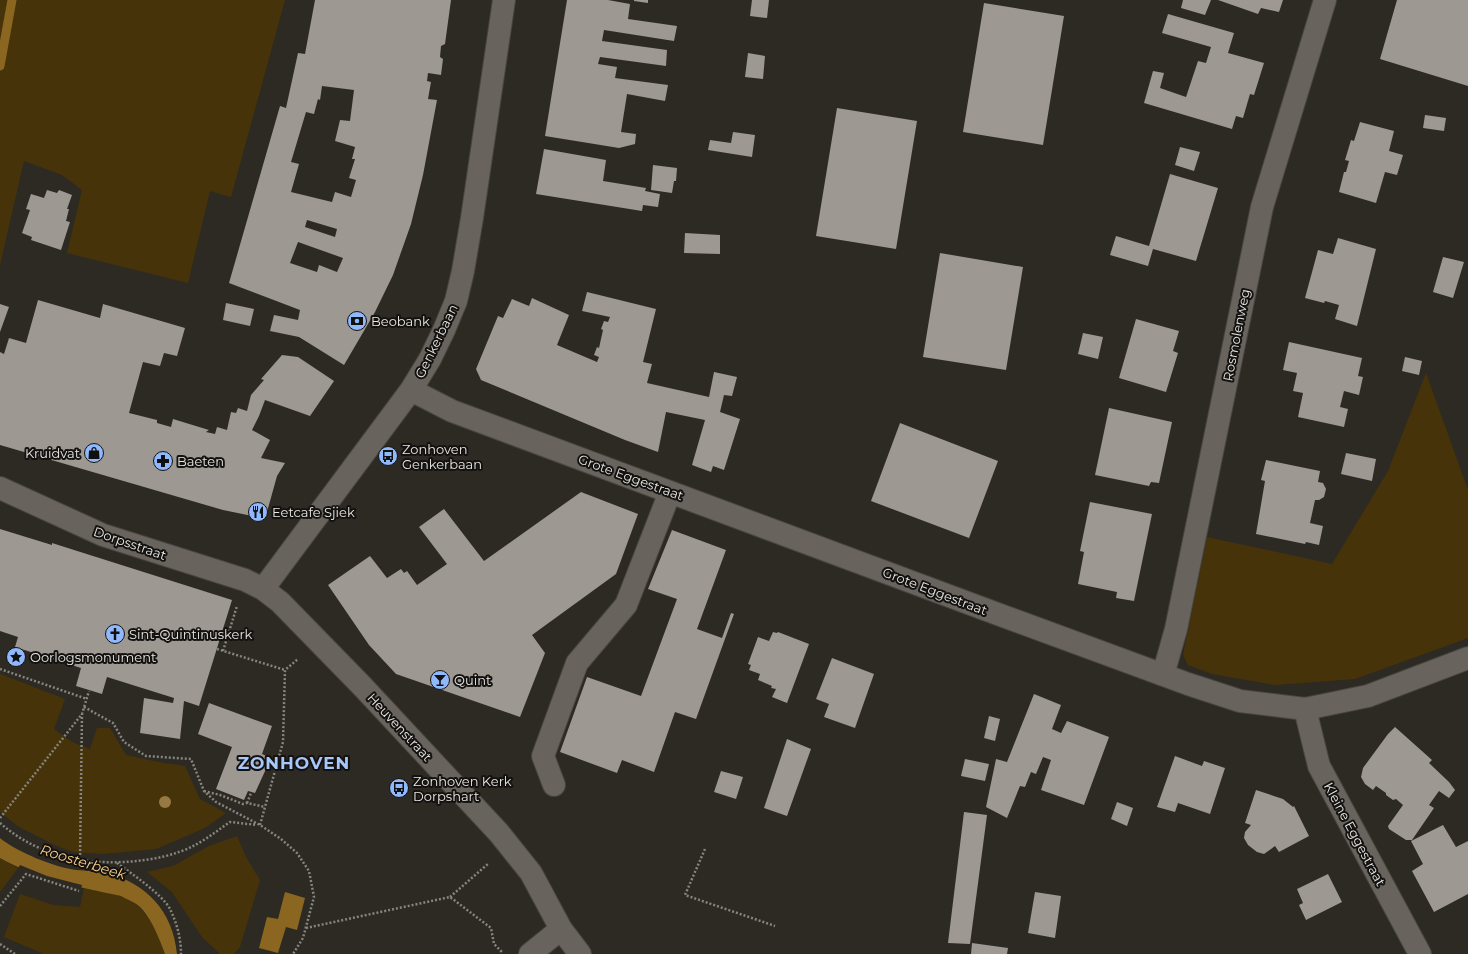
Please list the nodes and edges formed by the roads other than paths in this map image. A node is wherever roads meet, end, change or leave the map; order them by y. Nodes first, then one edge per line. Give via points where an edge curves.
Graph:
1 (504, 0) edge
2 (1325, 0) edge
3 (411, 390) junction
4 (0, 488) edge
5 (670, 492) junction
6 (254, 584) junction
7 (1468, 658) edge
8 (1163, 675) junction
9 (1305, 709) junction
10 (554, 785) dead end
11 (561, 929) junction
12 (530, 954) edge
13 (580, 954) edge
14 (1420, 954) edge

1 - 3 street, Genkerbaan via 473,210 456,301 430,358
2 - 8 street, Rosmolenweg via 1262,207 1176,629
3 - 5 street, Grote Eggestraat via 452,411
3 - 6 street, Genkerbaan
4 - 6 street, Dorpsstraat via 103,535
5 - 8 street, Grote Eggestraat
5 - 10 street via 626,605 577,663 543,756
6 - 11 street, Heuvenstraat via 280,602 499,833 531,873
7 - 9 street, Grote Eggestraat via 1368,696
8 - 9 street, Grote Eggestraat via 1240,701
9 - 14 street, Kleine Eggestraat via 1319,766
11 - 12 street
11 - 13 street, Heuvenstraat

